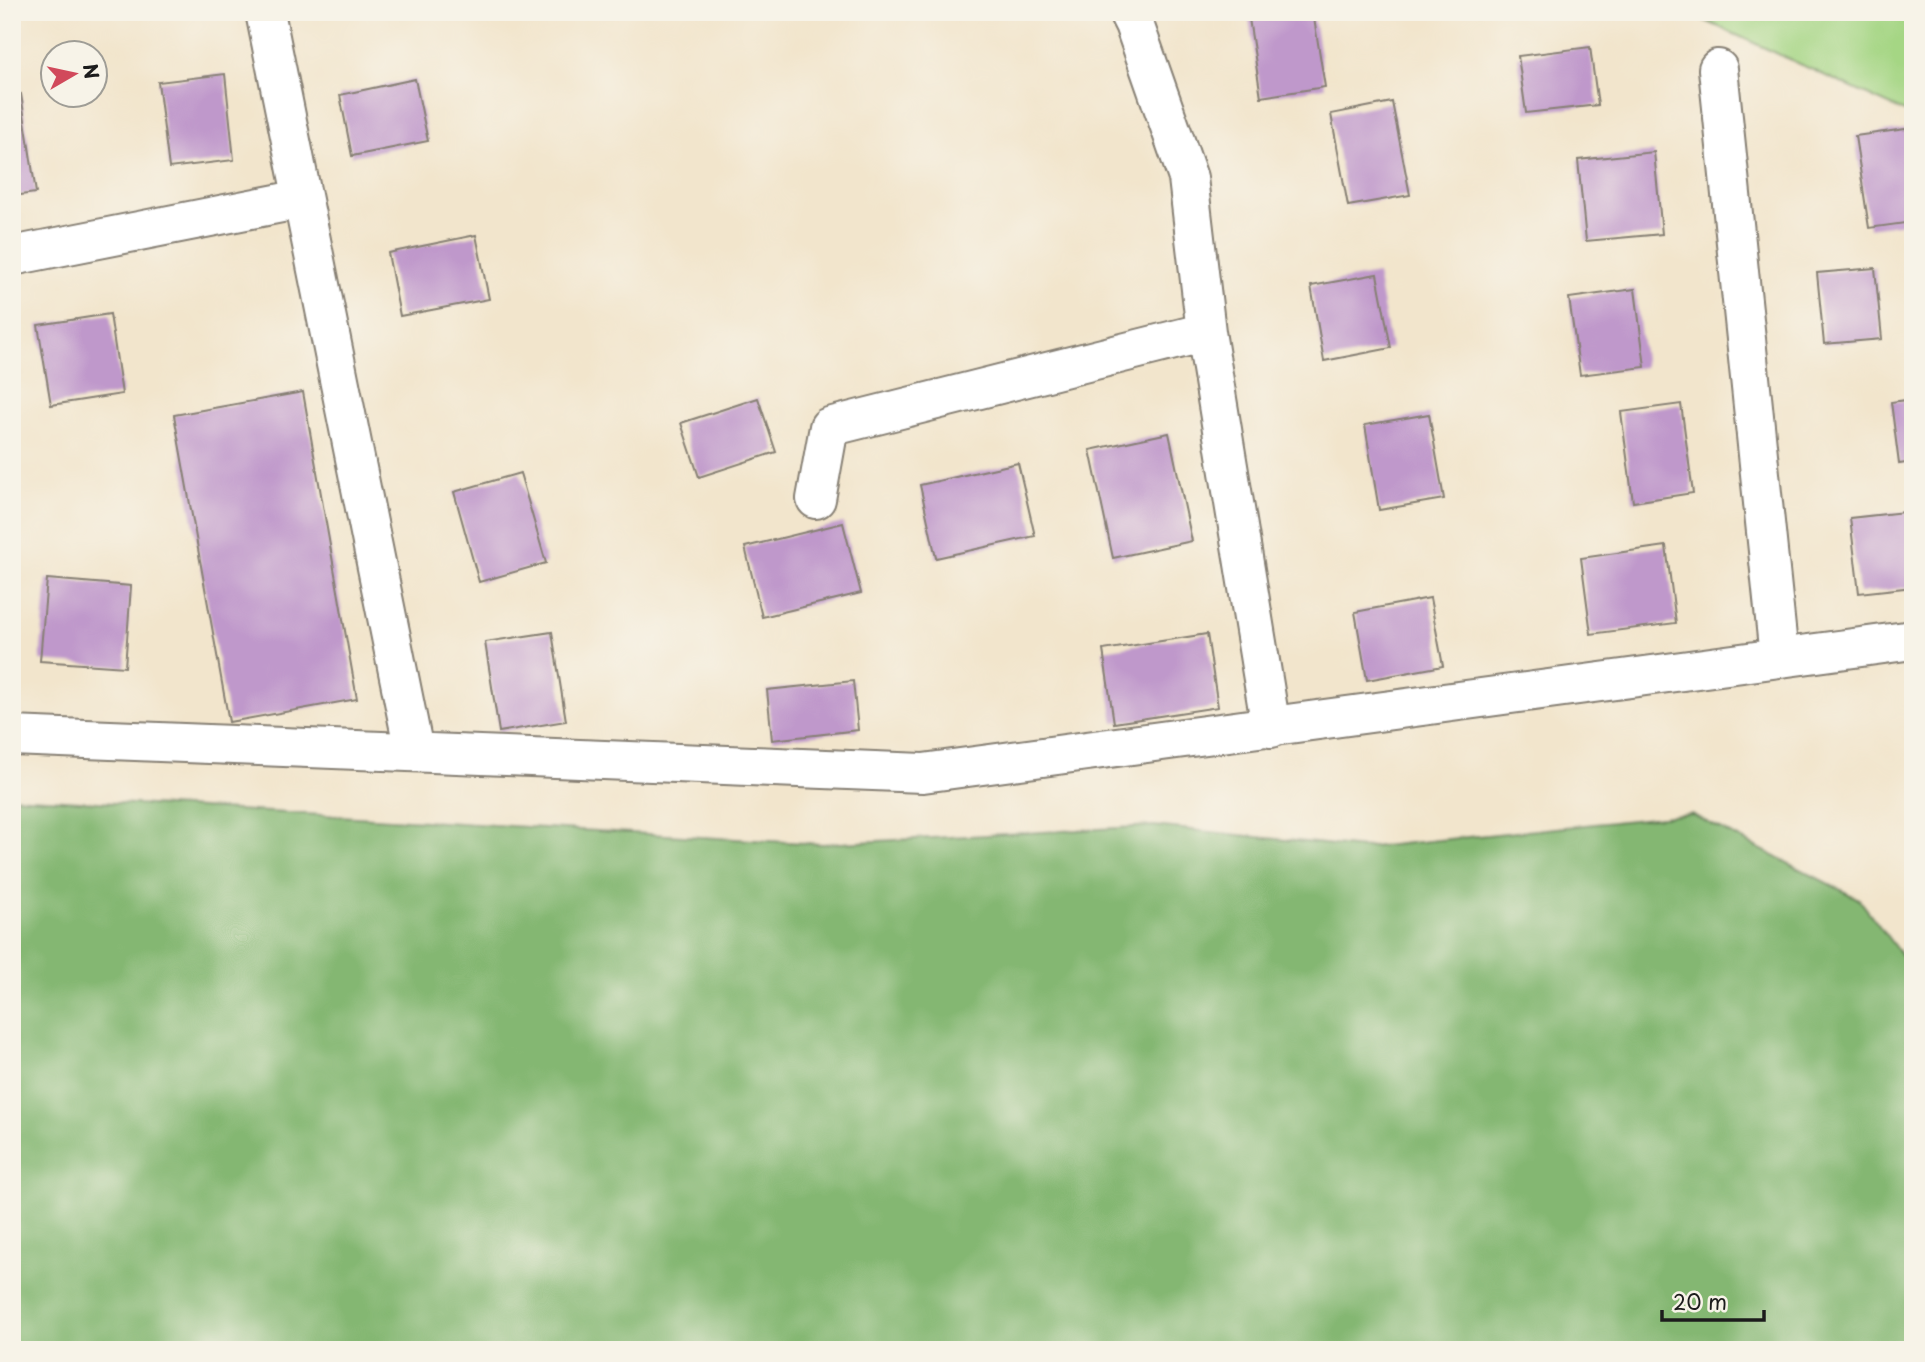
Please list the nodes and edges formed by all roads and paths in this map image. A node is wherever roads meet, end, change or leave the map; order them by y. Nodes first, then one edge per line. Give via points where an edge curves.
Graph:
1 (265, 12) edge
2 (1128, 12) edge
3 (1718, 69) dead end
4 (302, 199) junction
5 (12, 256) edge
6 (1206, 332) junction
7 (816, 499) dead end
8 (1913, 640) edge
9 (1779, 657) junction
10 (1271, 728) junction
11 (12, 736) edge
12 (414, 751) junction

1 - 4 street
2 - 6 street via 1188,178
3 - 9 street
4 - 5 street
4 - 12 street
6 - 7 street via 829,427
6 - 10 street
8 - 9 street
9 - 10 street
10 - 12 street via 923,773
11 - 12 street

